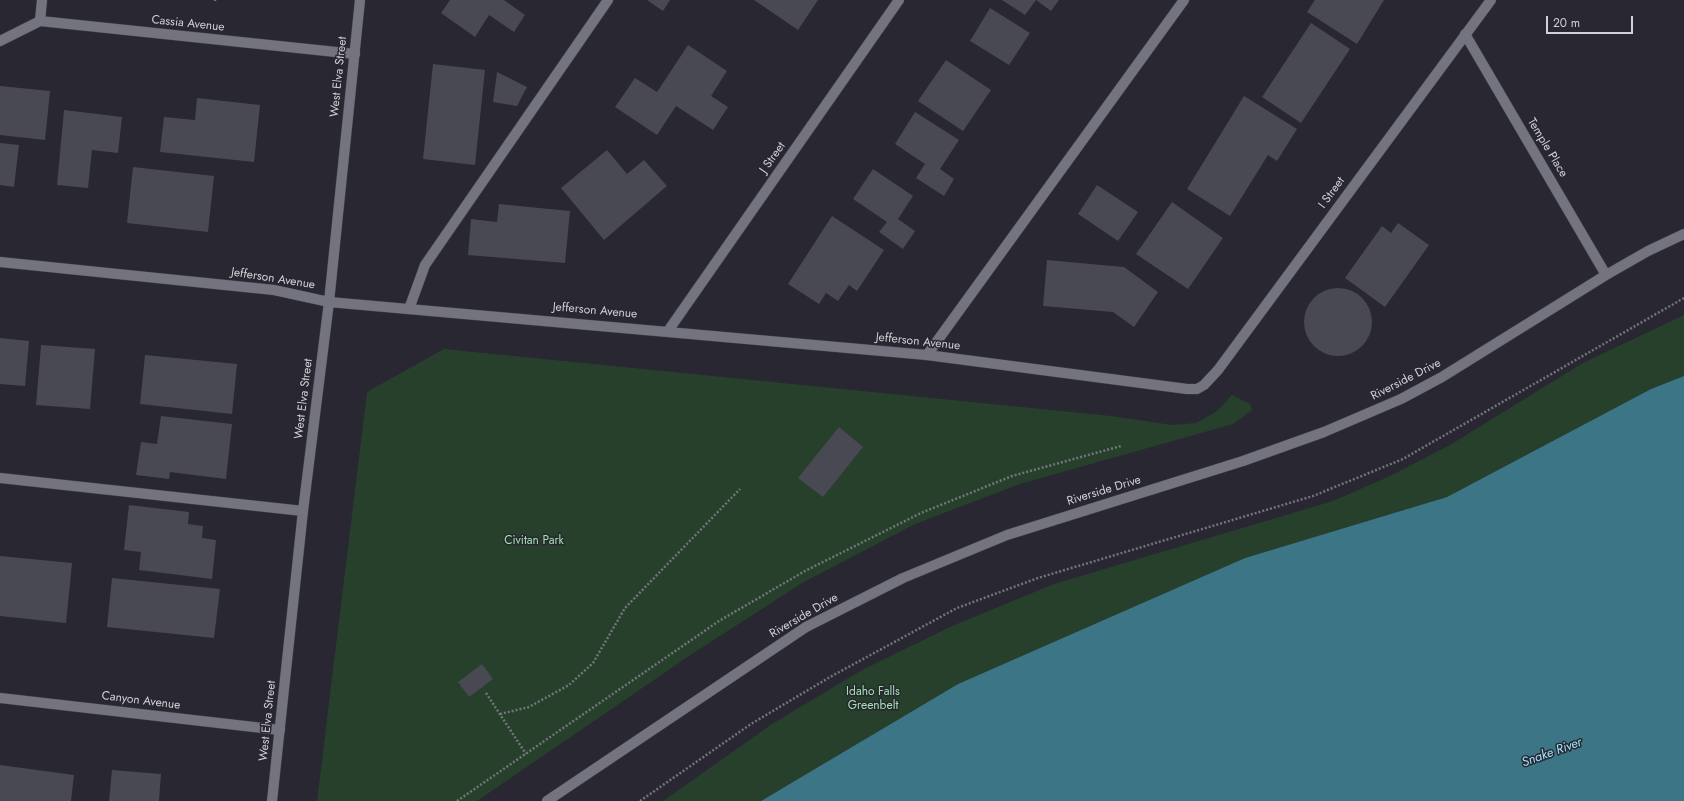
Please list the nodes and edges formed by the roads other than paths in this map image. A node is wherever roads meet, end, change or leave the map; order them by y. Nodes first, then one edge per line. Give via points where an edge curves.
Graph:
1 (42, 0) edge
2 (360, 0) edge
3 (608, 0) edge
4 (899, 0) edge
5 (1184, 0) edge
6 (1491, 0) edge
7 (40, 21) junction
8 (1465, 34) junction
9 (0, 41) edge
10 (354, 54) junction
11 (1684, 234) edge
12 (0, 262) edge
13 (1606, 275) junction
14 (329, 302) junction
15 (409, 309) junction
16 (668, 331) junction
17 (927, 355) junction
18 (1187, 389) joint
19 (0, 478) edge
20 (303, 511) junction
21 (0, 698) edge
22 (280, 730) junction
23 (272, 801) edge
24 (547, 801) edge

1 - 7 street
2 - 10 street, West Elva Street
3 - 15 street via 425,264
4 - 16 street, J Street
5 - 17 street
6 - 8 street, I Street
7 - 9 street
7 - 10 street, Cassia Avenue
8 - 13 street, Temple Place
8 - 18 street, I Street via 1218,370 1204,386
10 - 14 street, West Elva Street
11 - 13 street, Riverside Drive via 1648,250
12 - 14 street, Jefferson Avenue via 274,290
13 - 24 street, Riverside Drive via 1442,377 1401,399 1324,432 1243,461 1007,535 903,578 806,627
14 - 15 street, Jefferson Avenue
14 - 20 street, West Elva Street
15 - 16 street, Jefferson Avenue
16 - 17 street, Jefferson Avenue
17 - 18 street, Jefferson Avenue
19 - 20 street
20 - 22 street, West Elva Street
21 - 22 street, Canyon Avenue
22 - 23 street, West Elva Street

